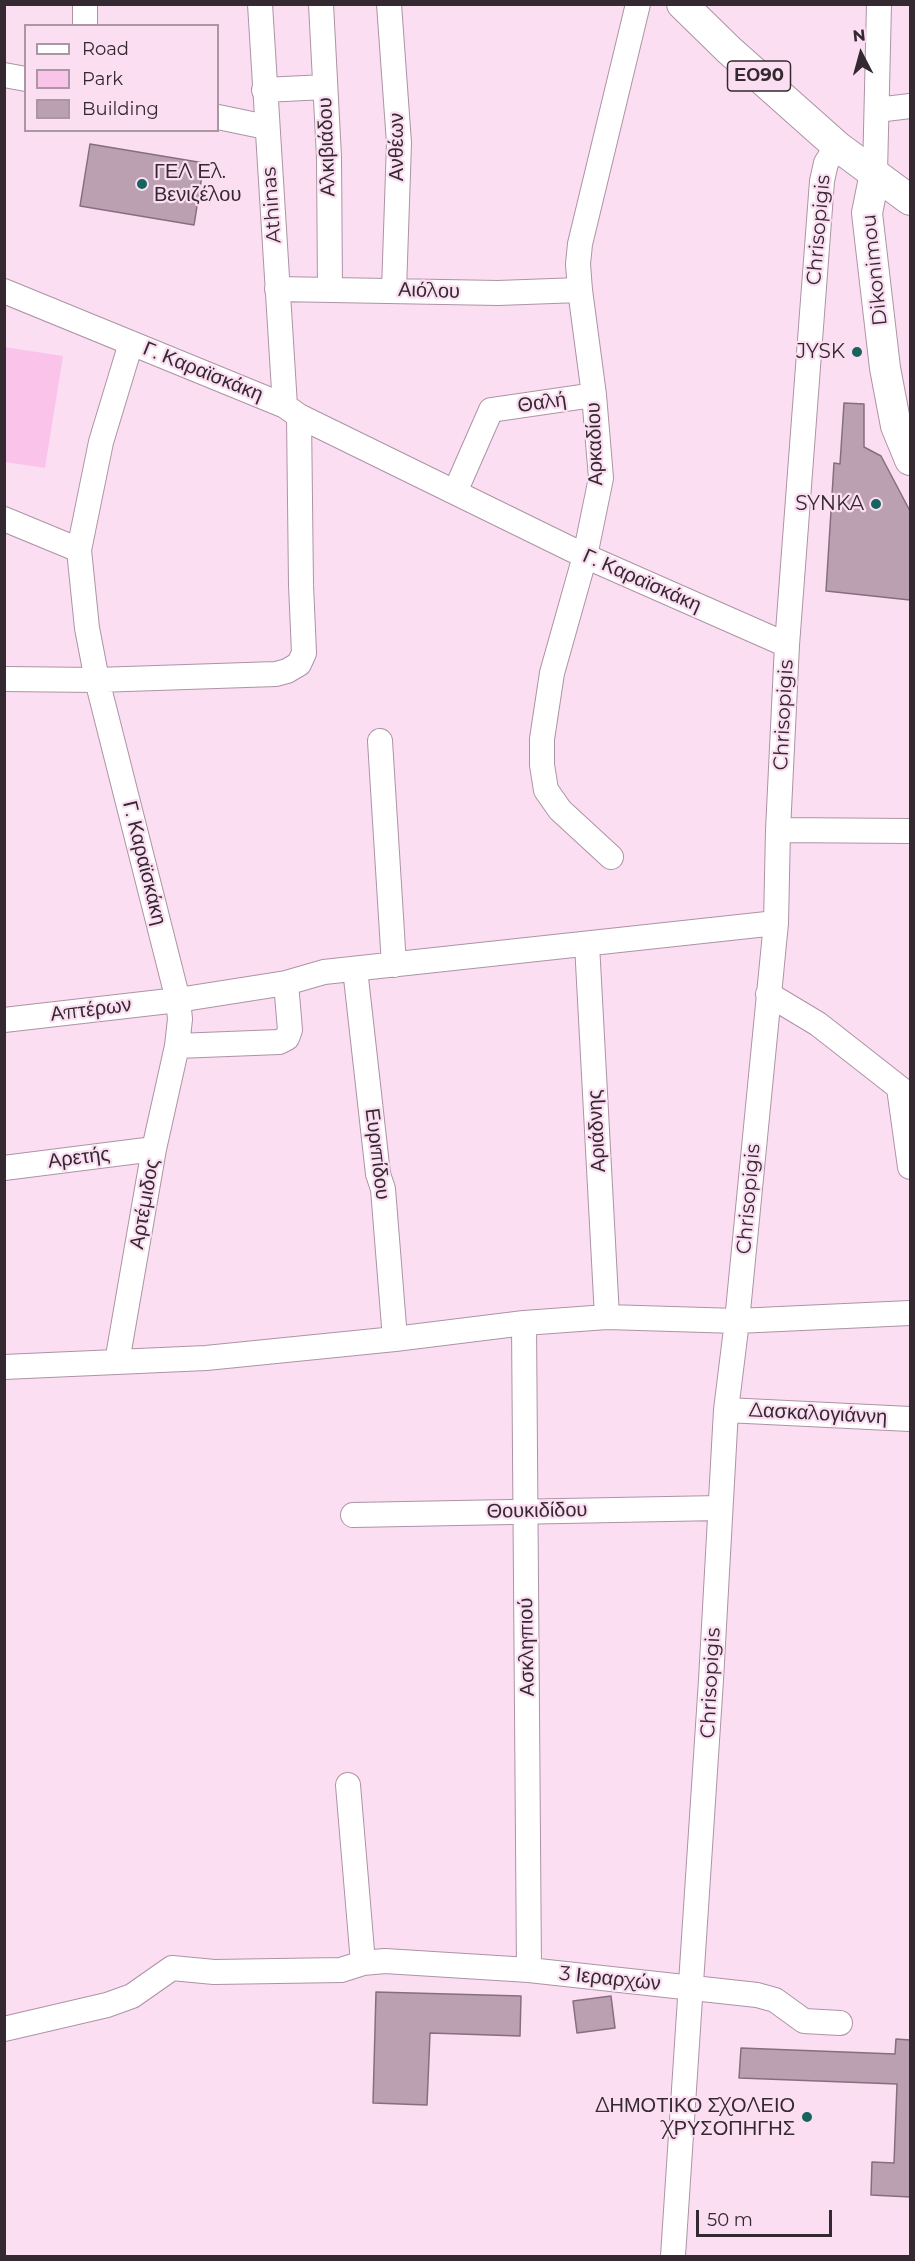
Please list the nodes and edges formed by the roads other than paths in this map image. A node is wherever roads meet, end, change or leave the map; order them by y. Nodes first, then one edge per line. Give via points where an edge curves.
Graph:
1 (86, 4) edge
2 (260, 4) edge
3 (321, 4) edge
4 (389, 4) edge
5 (638, 4) edge
6 (682, 4) edge
7 (879, 4) edge
8 (86, 24) edge
9 (4, 75) edge
10 (24, 79) edge
11 (326, 87) junction
12 (264, 90) junction
13 (910, 106) edge
14 (877, 110) junction
15 (219, 117) edge
16 (266, 127) junction
17 (837, 146) junction
18 (875, 173) junction
19 (910, 200) edge
20 (278, 289) junction
21 (330, 289) junction
22 (394, 290) junction
23 (580, 290) junction
24 (4, 291) edge
25 (131, 343) junction
26 (594, 395) junction
27 (292, 411) junction
28 (910, 460) edge
29 (455, 492) junction
30 (4, 519) edge
31 (79, 550) junction
32 (585, 556) junction
33 (787, 645) junction
34 (4, 679) edge
35 (97, 680) junction
36 (380, 741) dead end
37 (778, 830) junction
38 (910, 831) edge
39 (611, 857) dead end
40 (776, 923) junction
41 (587, 944) junction
42 (394, 965) junction
43 (355, 969) junction
44 (286, 983) junction
45 (768, 994) junction
46 (178, 1000) junction
47 (4, 1020) edge
48 (177, 1047) junction
49 (905, 1092) edge
50 (154, 1149) junction
51 (910, 1167) edge
52 (4, 1168) edge
53 (910, 1313) edge
54 (607, 1317) junction
55 (737, 1321) junction
56 (524, 1323) junction
57 (395, 1339) junction
58 (117, 1362) junction
59 (4, 1367) edge
60 (726, 1410) junction
61 (910, 1419) edge
62 (720, 1508) junction
63 (524, 1510) junction
64 (353, 1515) dead end
65 (348, 1785) dead end
66 (368, 1962) junction
67 (529, 1970) junction
68 (691, 1988) junction
69 (840, 2023) dead end
70 (4, 2029) edge
71 (673, 2256) edge

1 - 8 street
2 - 12 street, Athinas
3 - 11 street, Αλκιβιάδου
4 - 22 street, Ανθέων via 399,143
5 - 23 street, Αρκαδίου via 581,236
6 - 17 main road, ΕΟ90
7 - 14 street, Dikonimou
9 - 10 street
11 - 12 street
11 - 21 street, Αλκιβιάδου
12 - 16 street, Athinas
13 - 14 street
14 - 18 street, Dikonimou
15 - 16 street
16 - 20 street, Athinas
17 - 18 main road, ΕΟ90
17 - 33 street, Chrisopigis via 826,163 822,181
18 - 19 main road, ΕΟ90
18 - 28 main road, Dikonimou via 867,213 885,368 896,426
20 - 21 street, Αιόλου
20 - 27 street, Athinas
21 - 22 street, Αιόλου
22 - 23 street, Αιόλου
23 - 26 street, Αρκαδίου
24 - 25 street
25 - 27 street, Γ. Καραϊσκάκη
25 - 31 street, Γ. Καραϊσκάκη via 101,442
26 - 29 street, Θαλή via 490,410
26 - 32 street, Αρκαδίου via 601,478
27 - 29 street, Γ. Καραϊσκάκη
27 - 35 street, Athinas via 304,653 299,664 276,674
29 - 32 street, Γ. Καραϊσκάκη
30 - 31 street
31 - 35 street, Γ. Καραϊσκάκη
32 - 33 street, Γ. Καραϊσκάκη
32 - 39 street, Αρκαδίου via 552,673 542,765 546,790 560,810
33 - 37 street, Chrisopigis
34 - 35 street, Athinas
35 - 46 street, Γ. Καραϊσκάκη
36 - 42 street
37 - 38 street
37 - 40 street, Chrisopigis
40 - 41 street
40 - 45 street, Chrisopigis
41 - 42 street
41 - 54 street, Αριάδνης
42 - 43 street
43 - 44 street via 324,972
43 - 57 street, Ευριπίδου via 382,1189
44 - 46 street
44 - 48 street via 290,1030 284,1040
45 - 49 street via 818,1024
45 - 55 street, Chrisopigis
46 - 47 street, Απτέρων
46 - 48 street, Γ. Καραϊσκάκη
48 - 50 street, Αρτέμιδος
49 - 51 street
50 - 52 street, Αρετής
50 - 58 street, Αρτέμιδος
53 - 55 street
54 - 55 street
54 - 56 street
55 - 60 street, Chrisopigis
56 - 57 street
56 - 63 street, Ασκληπιού
57 - 58 street via 206,1358
58 - 59 street
60 - 61 street, Δασκαλογιάννη
60 - 62 street, Chrisopigis
62 - 63 street, Θουκιδίδου
62 - 68 street, Chrisopigis
63 - 64 street, Θουκιδίδου
63 - 67 street, Ασκληπιού
65 - 66 street
66 - 67 street, 3 Ιεραρχών
66 - 70 street, 3 Ιεραρχών via 341,1970 214,1972 172,1968 132,1996 107,2006
67 - 68 street, 3 Ιεραρχών
68 - 69 street, 3 Ιεραρχών via 757,1995 775,2000 804,2021
68 - 71 street, Chrisopigis

